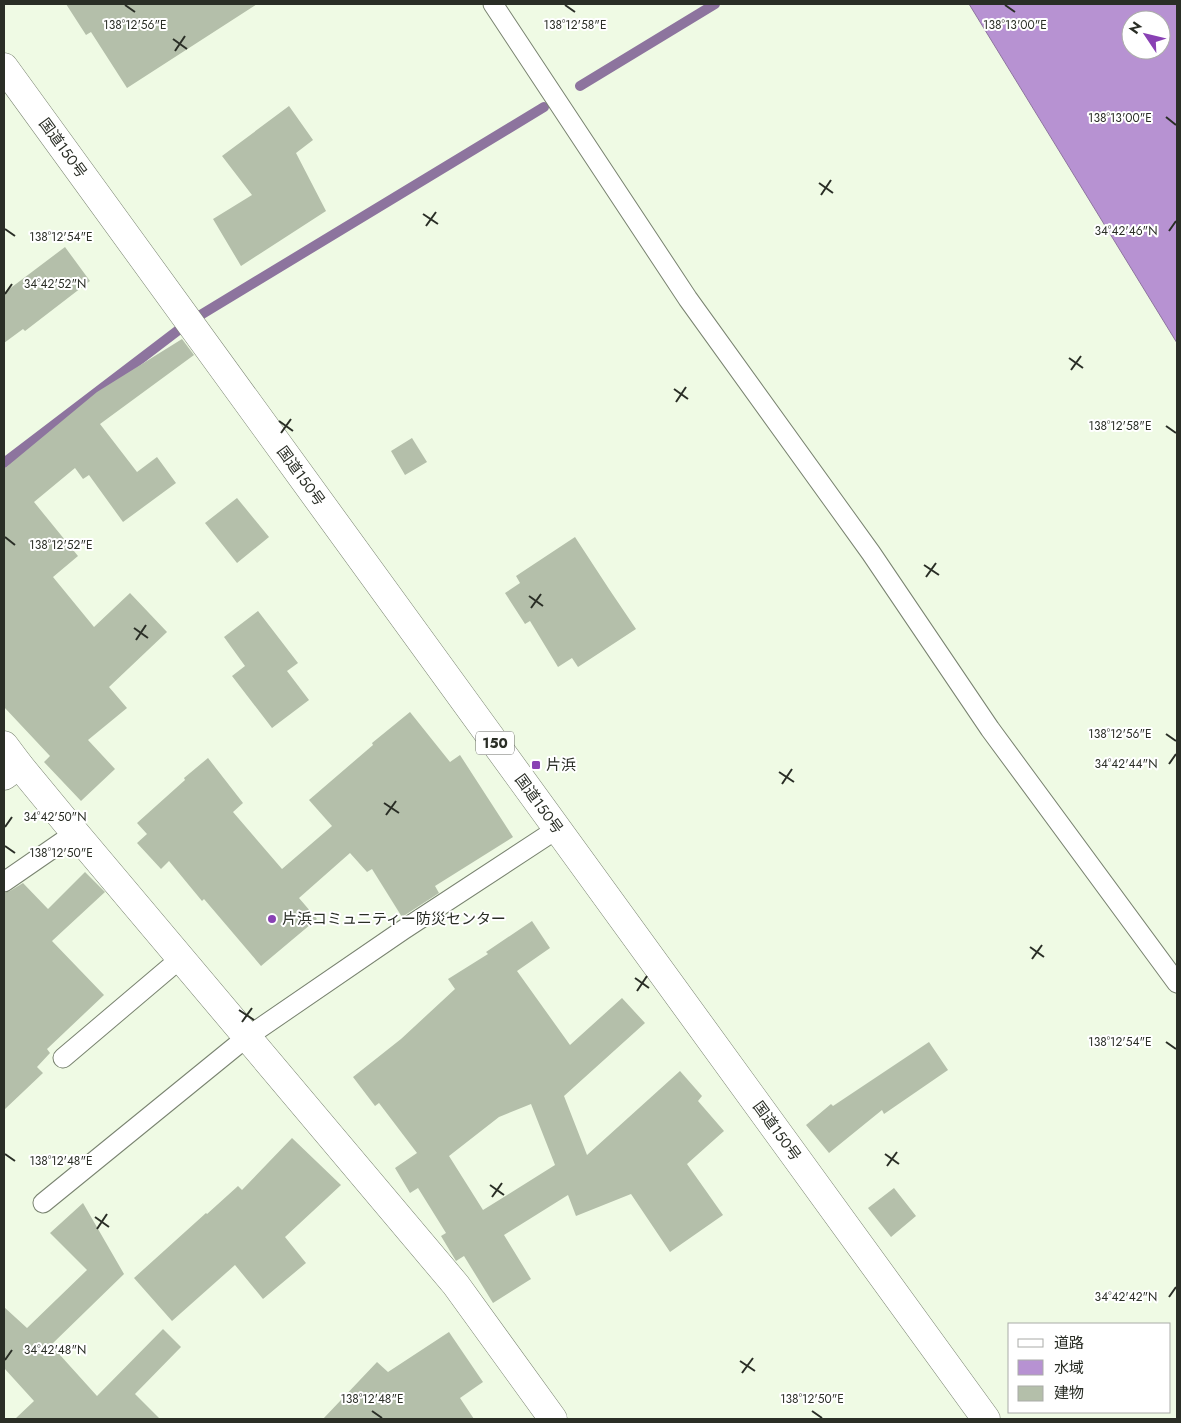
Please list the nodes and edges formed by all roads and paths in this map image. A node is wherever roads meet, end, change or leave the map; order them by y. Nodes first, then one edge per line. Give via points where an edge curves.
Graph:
1 (493, 4) edge
2 (4, 67) edge
3 (9, 762) edge
4 (557, 829) junction
5 (75, 833) junction
6 (4, 882) edge
7 (180, 958) junction
8 (1177, 982) edge
9 (247, 1037) junction
10 (63, 1058) dead end
11 (44, 1203) dead end
12 (553, 1419) edge
13 (986, 1419) edge

1 - 8 lane via 688,299 871,553 990,729
2 - 4 main road, 国道150号 / 150
3 - 5 main road
4 - 9 lane
4 - 13 main road, 国道150号 / 150
5 - 6 lane
5 - 7 main road
7 - 9 main road
7 - 10 lane
9 - 11 lane
9 - 12 main road via 456,1285

